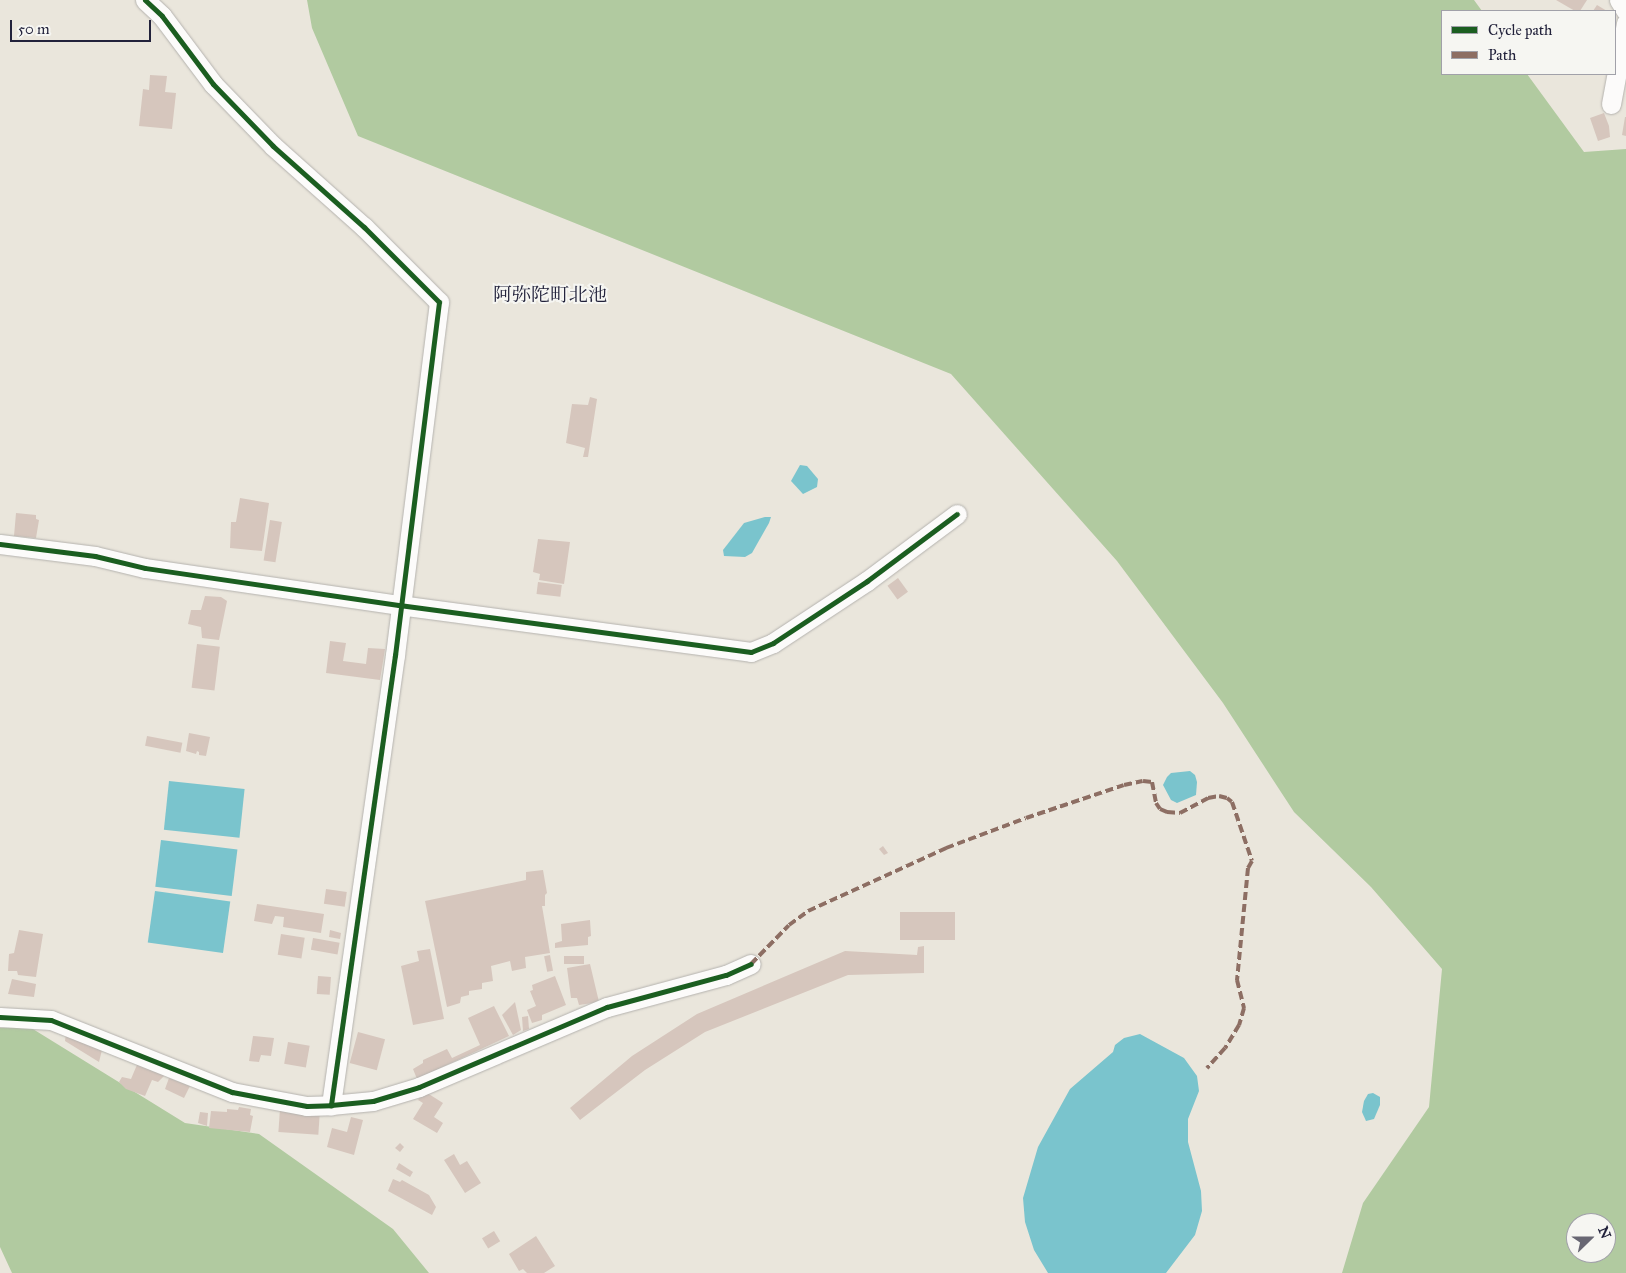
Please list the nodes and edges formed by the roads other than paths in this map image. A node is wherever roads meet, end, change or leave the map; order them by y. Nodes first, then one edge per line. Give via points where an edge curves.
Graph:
1 (145, 0) edge
2 (1619, 0) edge
3 (1626, 11) edge
4 (1626, 22) edge
5 (1611, 104) dead end
6 (957, 514) dead end
7 (0, 544) edge
8 (399, 605) junction
9 (751, 964) dead end
10 (0, 1017) edge
11 (331, 1105) junction

1 - 8 street via 162,16 213,84 267,140 364,227 439,302
2 - 3 street
4 - 5 street
6 - 8 street via 867,581 773,643 751,652
7 - 8 street
8 - 11 street via 395,655
9 - 11 street via 726,975 607,1006 418,1087 373,1101
10 - 11 street via 51,1020 232,1092 307,1106

